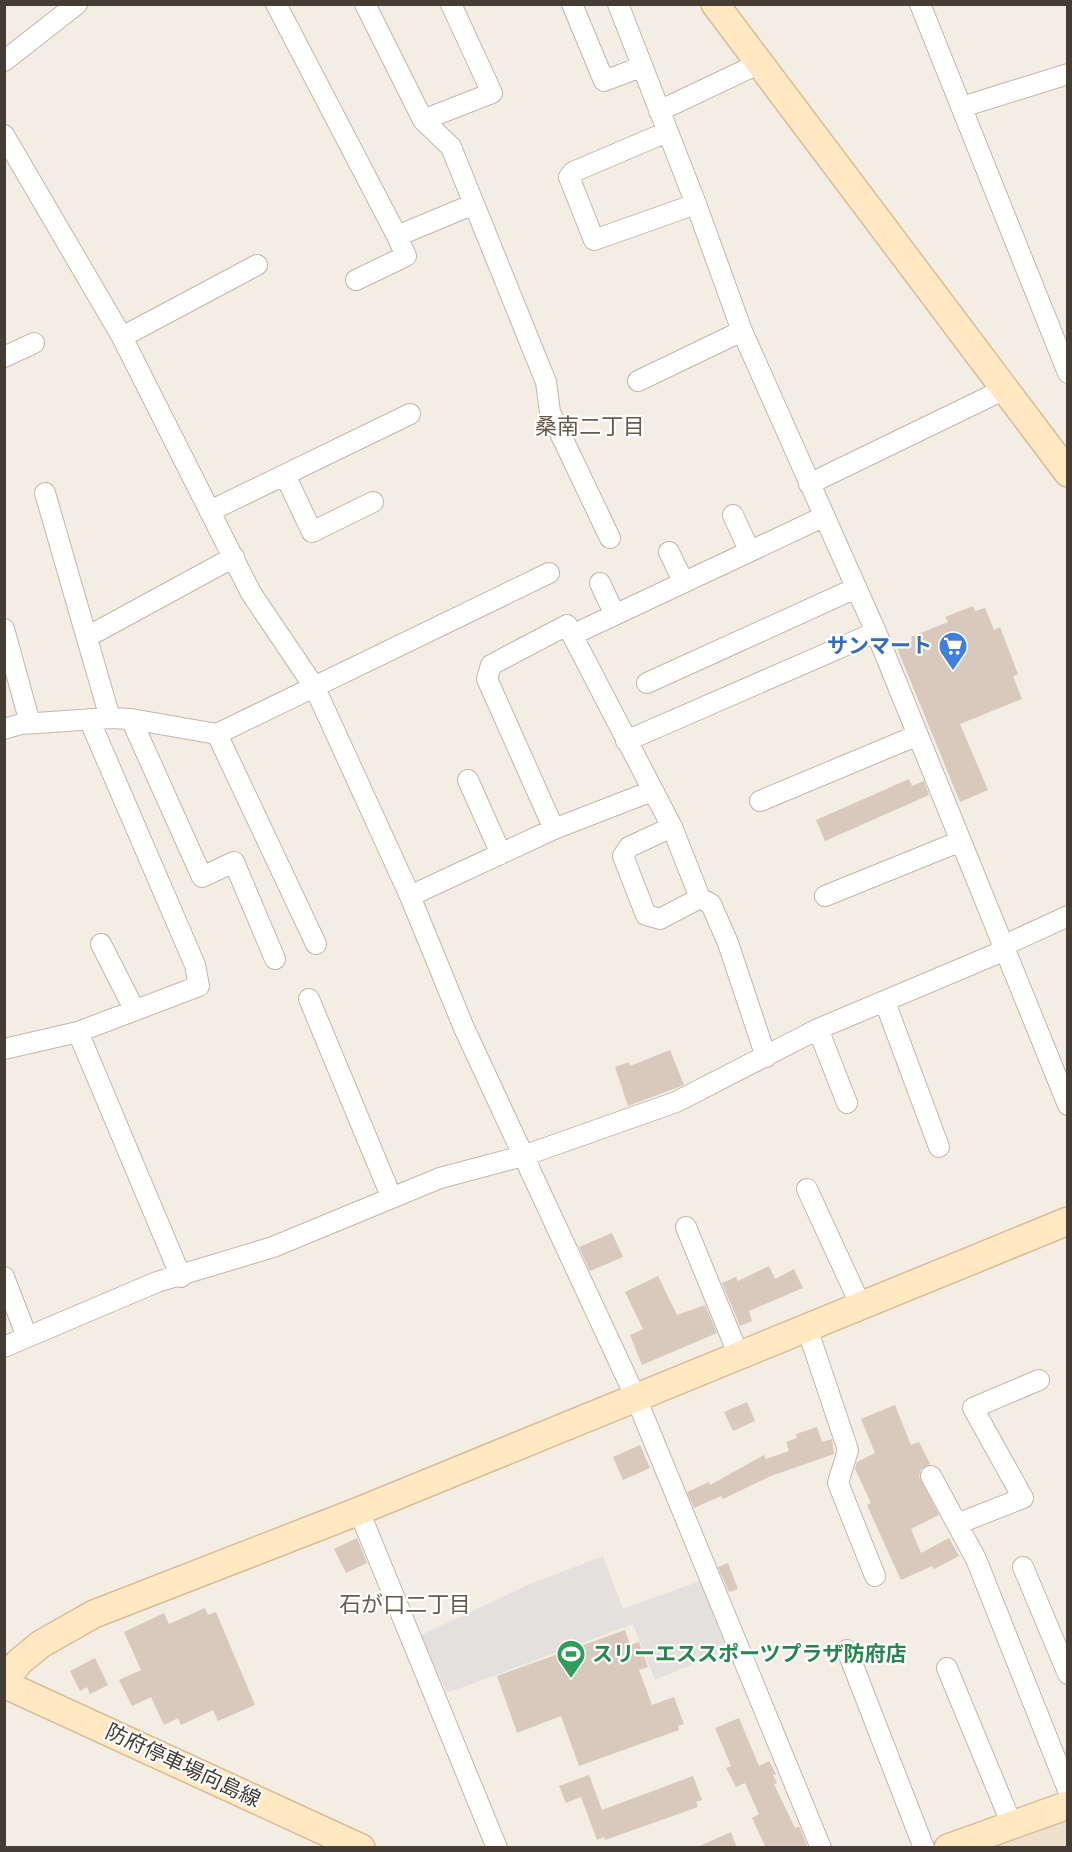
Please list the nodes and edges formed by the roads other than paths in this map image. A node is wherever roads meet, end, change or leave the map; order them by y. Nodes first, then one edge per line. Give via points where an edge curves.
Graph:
1 (76, 4) edge
2 (276, 4) edge
3 (365, 4) edge
4 (451, 4) edge
5 (572, 4) edge
6 (618, 4) edge
7 (715, 4) edge
8 (920, 4) edge
9 (4, 61) edge
10 (760, 63) junction
11 (641, 67) junction
12 (1068, 74) edge
13 (962, 107) junction
14 (659, 111) junction
15 (423, 120) junction
16 (667, 132) junction
17 (4, 135) edge
18 (474, 204) junction
19 (696, 204) junction
20 (397, 236) junction
21 (257, 265) dead end
22 (356, 280) dead end
23 (742, 331) junction
24 (122, 337) junction
25 (34, 343) dead end
26 (4, 357) edge
27 (1068, 373) edge
28 (638, 381) dead end
29 (1005, 389) junction
30 (410, 414) dead end
31 (1068, 473) edge
32 (285, 475) junction
33 (809, 484) junction
34 (45, 493) dead end
35 (373, 502) dead end
36 (210, 511) junction
37 (733, 515) dead end
38 (823, 517) junction
39 (610, 538) dead end
40 (749, 550) junction
41 (669, 552) dead end
42 (234, 557) junction
43 (549, 573) dead end
44 (683, 581) junction
45 (600, 583) dead end
46 (856, 588) junction
47 (614, 613) junction
48 (4, 628) edge
49 (876, 632) junction
50 (572, 635) junction
51 (87, 637) junction
52 (646, 683) dead end
53 (315, 688) junction
54 (110, 718) junction
55 (88, 719) junction
56 (131, 719) junction
57 (30, 723) junction
58 (4, 729) edge
59 (217, 735) junction
60 (918, 735) junction
61 (626, 741) junction
62 (468, 780) dead end
63 (652, 791) junction
64 (760, 801) dead end
65 (672, 827) junction
66 (554, 829) junction
67 (961, 842) junction
68 (501, 854) junction
69 (410, 896) junction
70 (825, 896) dead end
71 (700, 898) junction
72 (1068, 916) edge
73 (101, 944) dead end
74 (316, 944) dead end
75 (1005, 945) junction
76 (275, 959) dead end
77 (309, 999) dead end
78 (885, 1002) junction
79 (134, 1009) junction
80 (818, 1029) junction
81 (78, 1032) junction
82 (4, 1049) edge
83 (766, 1057) junction
84 (847, 1103) dead end
85 (1068, 1104) edge
86 (939, 1147) dead end
87 (523, 1156) junction
88 (807, 1189) dead end
89 (391, 1196) junction
90 (1068, 1221) edge
91 (686, 1227) dead end
92 (4, 1277) edge
93 (181, 1277) junction
94 (861, 1306) junction
95 (807, 1328) junction
96 (27, 1337) junction
97 (4, 1347) edge
98 (739, 1356) junction
99 (1039, 1380) dead end
100 (636, 1398) junction
101 (931, 1476) dead end
102 (359, 1511) junction
103 (957, 1524) junction
104 (1023, 1567) dead end
105 (875, 1576) dead end
106 (847, 1650) dead end
107 (947, 1668) dead end
108 (1068, 1674) edge
109 (4, 1683) edge
110 (1068, 1790) edge
111 (1068, 1804) edge
112 (1012, 1825) junction
113 (361, 1848) edge
114 (497, 1848) edge
115 (821, 1848) edge
116 (924, 1848) edge
117 (948, 1848) edge

1 - 9 street
2 - 20 street
3 - 15 street
4 - 15 street via 492,93
5 - 11 street via 604,81
6 - 11 street
7 - 10 street
8 - 13 street
10 - 14 street
10 - 29 street
11 - 14 street
12 - 13 street
13 - 27 street
14 - 16 street
15 - 18 street via 451,147
16 - 19 street
16 - 19 street via 569,177 594,240
17 - 24 street
18 - 20 street
18 - 39 street via 546,382 549,412
19 - 23 street
20 - 22 street via 406,256
21 - 24 street
23 - 28 street
23 - 33 street
24 - 36 street
25 - 26 street
29 - 31 street
29 - 33 street
30 - 32 street
32 - 35 street via 312,532
32 - 36 street
33 - 38 street
34 - 51 street
36 - 42 street
37 - 40 street
38 - 40 street
38 - 46 street
40 - 44 street
41 - 44 street
42 - 51 street
42 - 53 street via 251,593
43 - 53 street
44 - 47 street
45 - 47 street
46 - 49 street
46 - 52 street
47 - 50 street
48 - 57 street
49 - 60 street
49 - 61 street
50 - 61 street
50 - 66 street via 567,625 491,665 487,679
51 - 54 street
53 - 59 street
53 - 69 street
54 - 55 street
54 - 56 street
55 - 57 street
55 - 79 street via 195,965 200,986
56 - 59 street
56 - 76 street via 202,877 234,862
57 - 58 street
59 - 74 street
60 - 64 street
60 - 67 street
61 - 63 street
62 - 68 street
63 - 65 street
63 - 66 street
65 - 71 street
65 - 71 street via 629,846 623,856 646,915 660,919
66 - 68 street
67 - 70 street
67 - 75 street
68 - 69 street
69 - 87 street via 464,1028
71 - 83 street via 711,904 728,943
72 - 75 street
73 - 79 street
75 - 78 street via 996,954
75 - 85 street
77 - 89 street
78 - 80 street
78 - 86 street
79 - 81 street
80 - 83 street
80 - 84 street
81 - 82 street
81 - 93 street
83 - 87 street via 676,1102
87 - 89 street via 440,1178
87 - 100 street
88 - 94 street
89 - 93 street via 273,1247
90 - 94 street
91 - 98 street
92 - 96 street
93 - 96 street via 157,1282
94 - 95 street
95 - 98 street
95 - 105 street via 848,1450 838,1483
96 - 97 street
98 - 100 street
99 - 103 street via 973,1408 1023,1498
100 - 102 street
100 - 115 street
101 - 103 street
102 - 109 street via 94,1614 41,1644 19,1662
102 - 114 street
103 - 110 street via 976,1559
104 - 108 street
106 - 116 street
107 - 112 street
109 - 113 street, 防府停車場向島線
111 - 112 street
112 - 117 street

